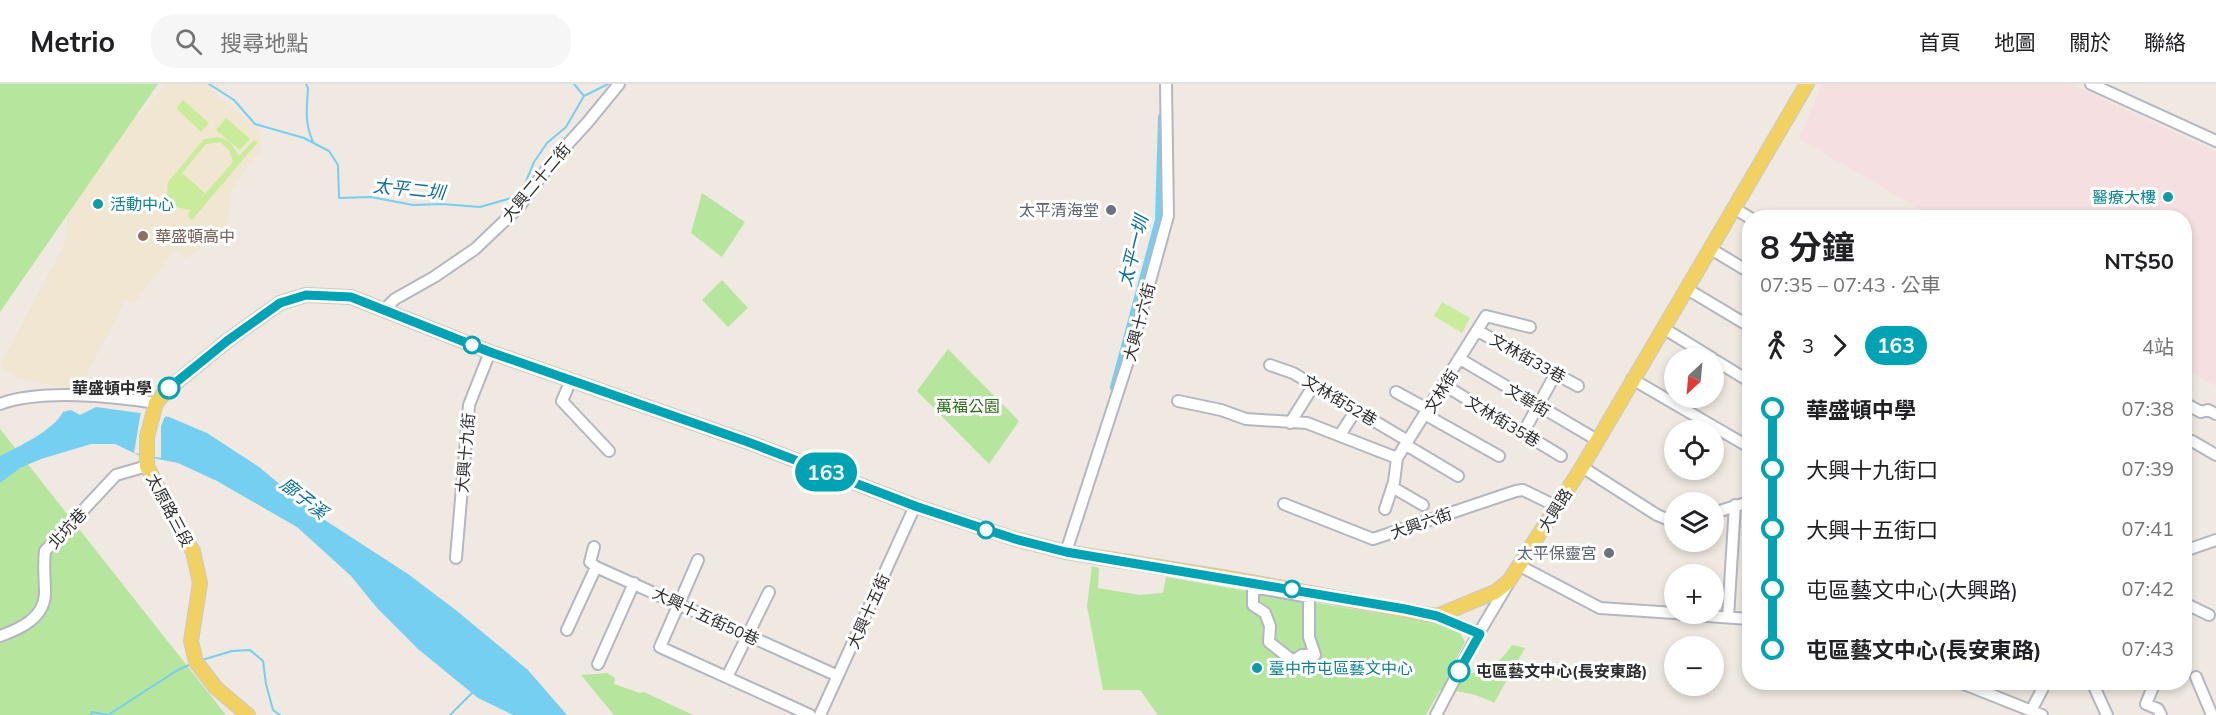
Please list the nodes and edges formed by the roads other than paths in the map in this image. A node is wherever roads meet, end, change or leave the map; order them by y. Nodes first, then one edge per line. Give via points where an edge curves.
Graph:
1 (619, 84) edge
2 (1166, 84) edge
3 (1807, 84) edge
4 (2091, 84) edge
5 (2216, 141) edge
6 (1734, 208) junction
7 (1742, 213) edge
8 (1711, 249) junction
9 (1742, 268) edge
10 (1687, 289) junction
11 (384, 309) junction
12 (1742, 322) edge
13 (1530, 327) dead end
14 (1663, 328) junction
15 (1478, 331) junction
16 (1695, 348) edge
17 (490, 352) junction
18 (1460, 359) junction
19 (1270, 365) dead end
20 (1724, 366) edge
21 (1556, 374) junction
22 (1742, 377) edge
23 (1632, 379) junction
24 (571, 380) junction
25 (1314, 384) junction
26 (1444, 385) junction
27 (1578, 386) dead end
28 (1396, 392) dead end
29 (1178, 400) dead end
30 (0, 404) edge
31 (155, 406) junction
32 (1538, 406) junction
33 (2192, 407) edge
34 (1356, 410) junction
35 (1427, 413) junction
36 (2216, 414) edge
37 (1290, 423) junction
38 (1523, 433) junction
39 (1340, 435) junction
40 (1597, 440) junction
41 (2192, 441) dead end
42 (1407, 443) junction
43 (1742, 443) edge
44 (609, 451) dead end
45 (2216, 455) edge
46 (1499, 456) dead end
47 (1561, 456) dead end
48 (1397, 458) junction
49 (147, 464) junction
50 (1582, 467) junction
51 (1458, 476) dead end
52 (1392, 487) junction
53 (1284, 504) dead end
54 (1742, 504) edge
55 (1423, 505) dead end
56 (1735, 505) junction
57 (915, 506) junction
58 (1558, 507) junction
59 (1385, 509) dead end
60 (1724, 509) edge
61 (1664, 518) edge
62 (2216, 540) edge
63 (2192, 543) edge
64 (2196, 545) junction
65 (594, 547) dead end
66 (2192, 547) edge
67 (1066, 552) junction
68 (456, 558) dead end
69 (698, 560) dead end
70 (1520, 566) junction
71 (596, 567) junction
72 (1509, 581) junction
73 (634, 583) junction
74 (770, 592) dead end
75 (679, 604) junction
76 (2192, 607) edge
77 (1664, 612) edge
78 (2209, 615) dead end
79 (1437, 616) junction
80 (1724, 617) edge
81 (1728, 617) junction
82 (1742, 618) edge
83 (567, 630) dead end
84 (1480, 634) junction
85 (0, 636) edge
86 (748, 636) junction
87 (1269, 642) joint
88 (598, 664) dead end
89 (838, 676) junction
90 (727, 677) junction
91 (2196, 677) dead end
92 (1978, 690) edge
93 (2042, 690) edge
94 (2096, 690) edge
95 (2152, 690) edge
96 (2032, 709) junction
97 (248, 715) edge
98 (810, 715) edge
99 (820, 715) edge
100 (1436, 715) edge
101 (2042, 715) edge
102 (2107, 715) edge
103 (2161, 715) edge
104 (2212, 715) edge

1 - 11 street, 大興二十二街 via 554,159 519,207 475,249
2 - 67 street, 大興十六街 via 1168,216 1128,361
3 - 6 main road, 大興路
4 - 5 street
6 - 7 street
6 - 8 main road, 大興路
8 - 9 street
8 - 10 main road, 大興路
10 - 12 street
10 - 14 main road, 大興路
11 - 17 main road
11 - 31 main road via 343,296 306,295 280,303 167,390
13 - 15 street, 文林街 via 1486,316
14 - 16 street
14 - 23 main road, 大興路
15 - 18 street, 文林街
15 - 21 street, 文林街33巷
17 - 24 main road
17 - 68 street, 大興十九街 via 469,405
18 - 26 street, 文林街
18 - 32 street, 文華街
19 - 25 street, 文林街52巷
20 - 22 street
21 - 27 street, 文林街33巷
21 - 32 street
23 - 40 main road, 大興路
23 - 43 street
24 - 44 street via 562,401
24 - 57 main road
25 - 34 street, 文林街52巷
25 - 37 street
26 - 35 street, 文林街
26 - 38 street, 文林街35巷
28 - 35 street
29 - 37 street via 1246,419
30 - 31 street via 36,396 116,397
31 - 49 main road via 147,437
32 - 38 street
32 - 40 street, 文華街
33 - 36 street
34 - 39 street
34 - 42 street, 文林街52巷
35 - 42 street, 文林街
35 - 46 street
37 - 39 street via 1307,423
38 - 47 street, 文林街35巷
39 - 48 street
40 - 50 main road, 大興路
41 - 45 street
42 - 48 street, 文林街
42 - 51 street, 文林街52巷
48 - 52 street, 文林街
49 - 85 street, 北坑巷 via 116,475 45,551 42,606 30,622
49 - 97 main road, 太原路三段 via 193,551 200,584 191,641 198,664 216,688
50 - 58 main road, 大興路
50 - 61 street
52 - 55 street
52 - 59 street, 文林街
53 - 58 street, 大興六街 via 1373,539 1516,490
54 - 56 street
56 - 60 street
56 - 81 street
57 - 67 main road
57 - 89 street, 大興十五街
58 - 70 main road, 大興路
62 - 64 street
63 - 64 street
64 - 66 street
65 - 71 street via 590,562
67 - 79 main road
69 - 75 street
70 - 72 main road, 大興路
70 - 77 street via 1600,608
71 - 73 street, 大興十五街50巷
71 - 83 street
72 - 79 main road, 大興路 via 1495,592
72 - 84 street
73 - 75 street, 大興十五街50巷
73 - 88 street
74 - 86 street
75 - 86 street, 大興十五街50巷
75 - 90 street via 660,646
76 - 78 street
79 - 84 street
80 - 81 street
81 - 82 street
84 - 100 street
86 - 89 street, 大興十五街50巷
86 - 90 street
87 - 87 street via 1270,627 1265,613 1253,605 1253,587 1309,597 1309,637 1315,655 1302,655 1293,661
89 - 99 street, 大興十五街
90 - 98 street
91 - 104 street
92 - 96 street
93 - 96 street
94 - 102 street
95 - 103 street via 2146,704 2158,709
96 - 101 street

